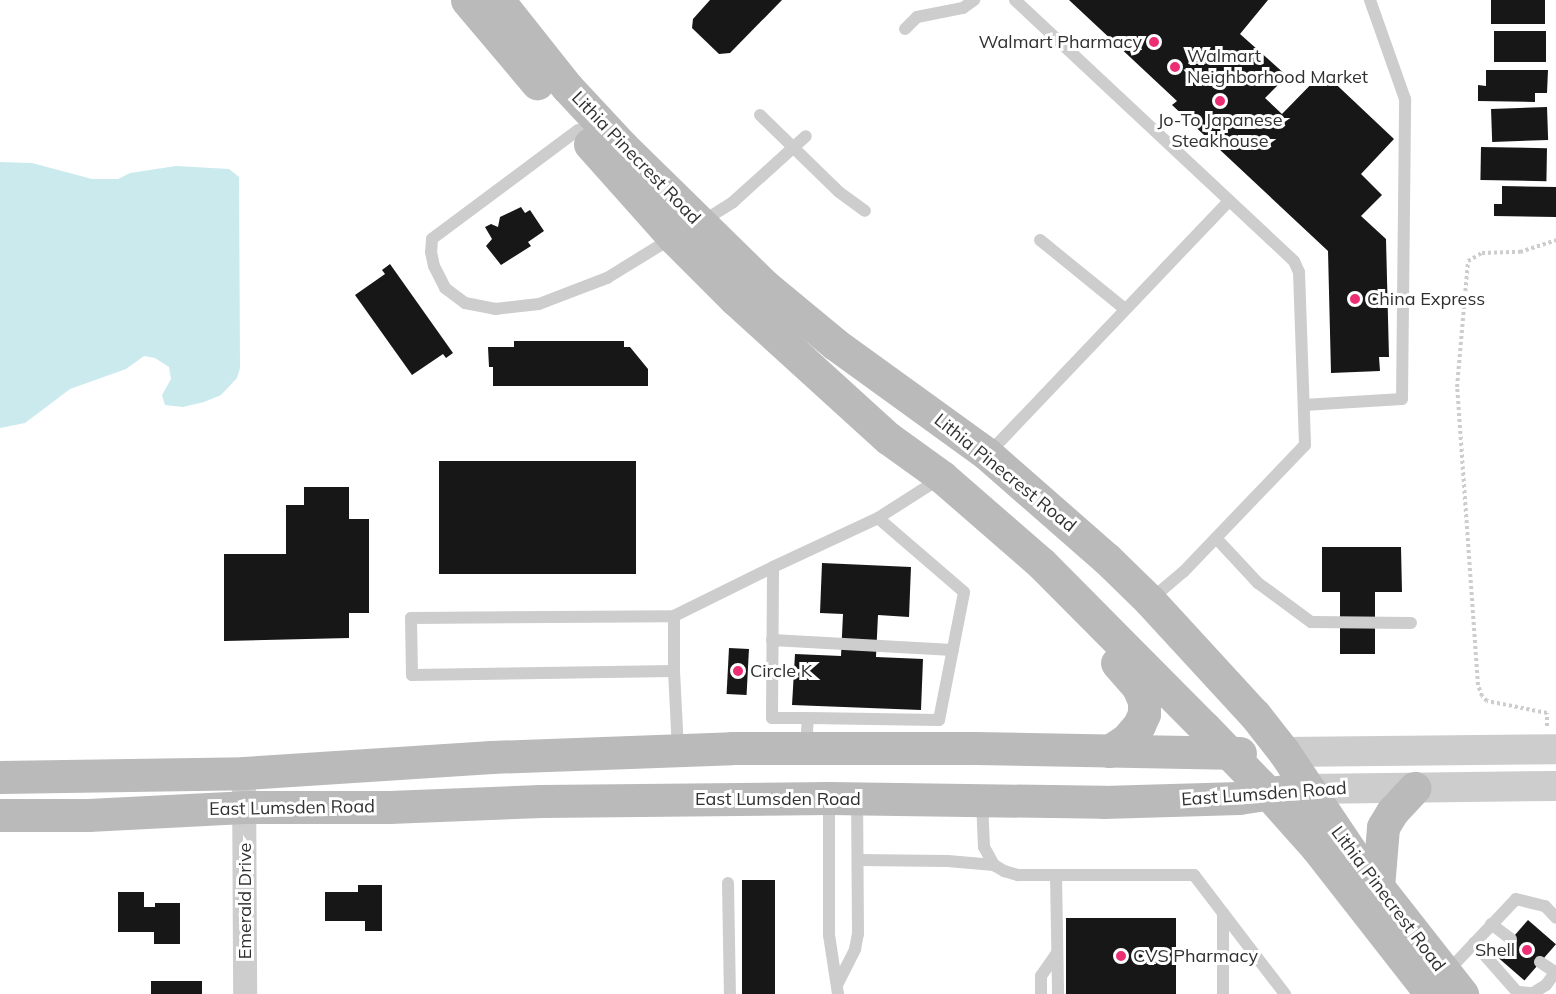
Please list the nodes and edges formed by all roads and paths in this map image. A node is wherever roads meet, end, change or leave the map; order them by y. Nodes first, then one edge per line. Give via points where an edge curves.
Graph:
1 (467, 0) edge
2 (498, 0) edge
3 (974, 0) edge
4 (1015, 0) edge
5 (1370, 0) edge
6 (905, 28) dead end
7 (760, 115) dead end
8 (578, 130) junction
9 (806, 136) dead end
10 (794, 147) junction
11 (1229, 201) junction
12 (865, 211) dead end
13 (686, 230) junction
14 (1040, 240) dead end
15 (1556, 240) edge
16 (1125, 309) junction
17 (1304, 405) junction
18 (987, 454) junction
19 (942, 477) junction
20 (879, 518) junction
21 (1216, 538) junction
22 (1041, 563) junction
23 (773, 567) junction
24 (1149, 601) junction
25 (674, 616) junction
26 (1412, 622) dead end
27 (772, 640) junction
28 (953, 650) junction
29 (674, 671) junction
30 (807, 733) junction
31 (1552, 739) edge
32 (758, 748) junction
33 (678, 750) junction
34 (1109, 751) junction
35 (1284, 752) junction
36 (1228, 754) junction
37 (244, 773) junction
38 (0, 777) edge
39 (1556, 786) edge
40 (1414, 788) junction
41 (1306, 789) junction
42 (1269, 794) junction
43 (843, 798) junction
44 (1201, 800) junction
45 (541, 801) junction
46 (982, 801) junction
47 (244, 807) junction
48 (0, 815) edge
49 (1317, 848) junction
50 (858, 860) junction
51 (994, 865) junction
52 (1056, 875) junction
53 (728, 883) dead end
54 (1378, 887) junction
55 (1223, 913) junction
56 (1556, 918) edge
57 (1491, 924) junction
58 (1511, 939) dead end
59 (1474, 943) junction
60 (1057, 953) junction
61 (1540, 962) dead end
62 (1556, 972) edge
63 (838, 989) edge
64 (1438, 989) edge
65 (245, 994) edge
66 (730, 994) edge
67 (1041, 994) edge
68 (1058, 994) edge
69 (1223, 994) edge
70 (1285, 994) edge

1 - 8 main road, Lithia Pinecrest Road
2 - 13 main road, Lithia Pinecrest Road
3 - 6 lane via 963,8 917,17
4 - 11 lane
5 - 17 lane via 1406,99 1402,399
7 - 10 lane
8 - 13 main road, Lithia Pinecrest Road
8 - 13 lane via 432,239 434,266 445,288 465,303 495,309 539,304 607,278
9 - 10 lane
10 - 12 lane via 839,192
10 - 13 lane via 733,202
11 - 16 lane
11 - 17 lane via 1297,265
13 - 18 main road, Lithia Pinecrest Road
13 - 19 main road, Lithia Pinecrest Road via 735,299 888,438
14 - 16 lane
15 - 31 path via 1520,252 1482,253 1468,261 1457,387 1478,685 1487,701 1547,713
16 - 18 lane
17 - 21 lane via 1305,445
18 - 24 main road, Lithia Pinecrest Road via 1083,537
19 - 20 lane
19 - 22 main road, Lithia Pinecrest Road
20 - 23 lane
20 - 28 lane via 964,592
21 - 24 lane
21 - 26 lane via 1258,583 1311,622
22 - 34 main road via 1037,578 1040,589 1112,658 1138,687 1144,701 1139,725
22 - 36 main road, Lithia Pinecrest Road
23 - 25 lane
23 - 27 lane
24 - 35 main road, Lithia Pinecrest Road via 1255,715
25 - 29 lane
25 - 29 lane via 411,618 412,675
27 - 28 lane
27 - 30 lane via 772,718
28 - 30 lane via 939,720
29 - 33 lane
30 - 32 main road, East Lumsden Road
30 - 34 main road, East Lumsden Road
31 - 35 street, East Lumsden Road
32 - 33 main road, East Lumsden Road
32 - 45 main road via 758,761 753,765 597,773 581,777
33 - 37 main road, East Lumsden Road
34 - 36 main road, East Lumsden Road
35 - 36 main road, East Lumsden Road
35 - 41 main road, Lithia Pinecrest Road
36 - 42 main road, Lithia Pinecrest Road
37 - 38 main road, East Lumsden Road
37 - 47 street, Emerald Drive
39 - 40 street, East Lumsden Road
40 - 41 street, East Lumsden Road
40 - 54 main road via 1383,828
41 - 42 main road, East Lumsden Road
41 - 54 main road, Lithia Pinecrest Road
42 - 44 main road, East Lumsden Road
42 - 49 main road, Lithia Pinecrest Road
43 - 45 main road, East Lumsden Road
43 - 46 main road, East Lumsden Road
43 - 50 lane
43 - 63 lane via 830,935
44 - 46 main road, East Lumsden Road
44 - 49 main road via 1272,822
45 - 47 main road, East Lumsden Road
46 - 51 lane via 984,847
47 - 48 main road, East Lumsden Road
47 - 65 street, Emerald Drive
49 - 64 main road, Lithia Pinecrest Road
50 - 51 lane
50 - 63 lane via 858,934
51 - 52 lane via 1018,875
52 - 55 lane via 1194,875
52 - 60 lane
53 - 66 lane
54 - 64 main road, Lithia Pinecrest Road
55 - 69 lane
55 - 70 lane
56 - 57 lane via 1545,906 1516,899
57 - 58 lane
57 - 59 lane
59 - 62 lane via 1517,992 1533,993
59 - 64 lane
60 - 67 lane via 1041,976
60 - 68 lane
61 - 62 lane

